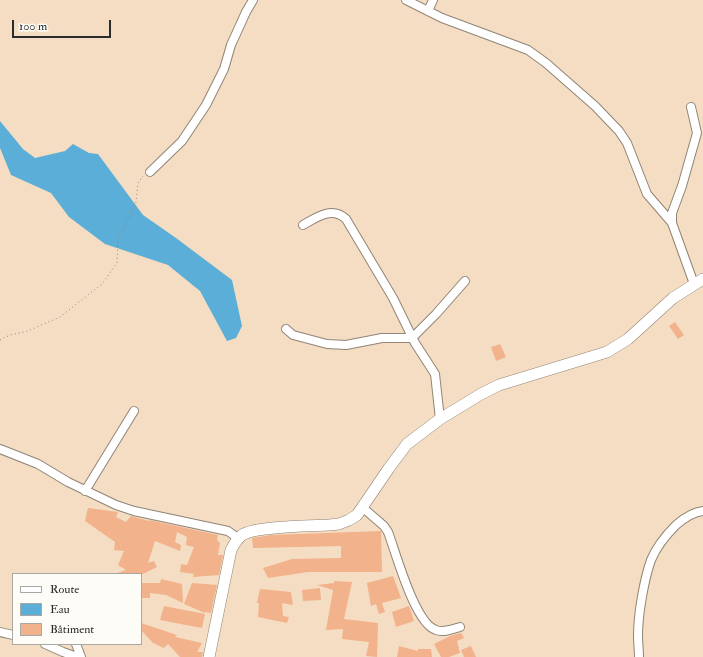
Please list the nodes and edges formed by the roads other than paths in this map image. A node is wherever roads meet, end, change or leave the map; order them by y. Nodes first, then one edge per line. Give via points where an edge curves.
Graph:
1 (254, 0) edge
2 (406, 0) edge
3 (433, 0) edge
4 (428, 11) junction
5 (691, 107) dead end
6 (150, 172) road end
7 (672, 223) junction
8 (303, 225) dead end
9 (465, 281) dead end
10 (699, 281) edge
11 (286, 330) dead end
12 (412, 338) junction
13 (134, 411) dead end
14 (440, 419) junction
15 (0, 450) edge
16 (85, 491) junction
17 (362, 508) junction
18 (703, 511) edge
19 (239, 539) junction
20 (460, 627) dead end
21 (0, 632) edge
22 (12, 635) edge
23 (47, 645) edge
24 (76, 645) edge
25 (77, 657) edge
26 (81, 657) edge
27 (209, 657) edge
28 (639, 657) edge

1 - 6 street via 246,12 231,45 224,69 206,105 182,141
2 - 4 street
3 - 4 street
4 - 7 street via 480,33 516,44 546,63 619,131 627,143 648,194
5 - 7 street via 697,133 672,213
7 - 10 street
8 - 12 street via 328,213 341,214 346,219 393,298
9 - 12 street
10 - 14 main road via 673,298 628,339 607,352 500,385
11 - 12 street via 293,335 327,344 346,345 382,338
12 - 14 street via 435,374
13 - 16 street
14 - 17 main road via 407,444
15 - 16 street via 38,464
16 - 19 street via 116,505 228,531
17 - 19 main road via 353,517 339,524 262,529 251,531
17 - 20 street via 388,532 407,586 425,622 437,631
18 - 28 street via 689,516 673,528 652,559 639,620
19 - 27 main road via 231,550
21 - 22 street
23 - 25 street
24 - 26 street

